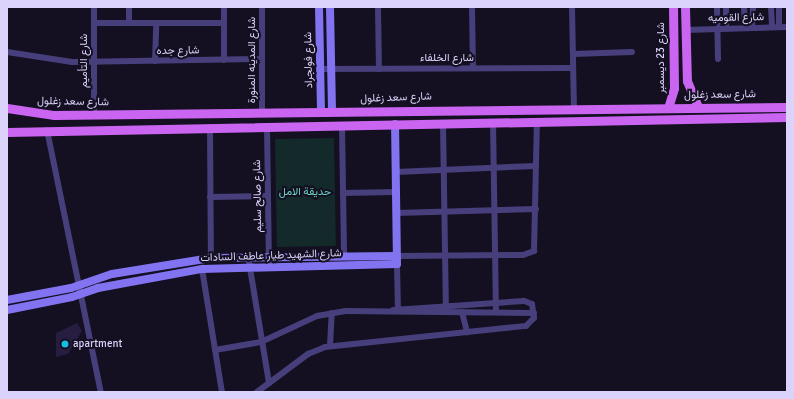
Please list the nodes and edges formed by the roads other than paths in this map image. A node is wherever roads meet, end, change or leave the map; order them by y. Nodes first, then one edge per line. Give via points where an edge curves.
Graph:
1 (94, 7) edge
2 (129, 7) edge
3 (224, 7) edge
4 (262, 7) edge
5 (319, 7) edge
6 (330, 7) edge
7 (378, 7) edge
8 (472, 7) edge
9 (572, 7) edge
10 (673, 7) edge
11 (685, 7) edge
12 (717, 7) edge
13 (726, 7) edge
14 (744, 7) edge
15 (753, 7) edge
16 (771, 7) edge
17 (779, 7) edge
18 (94, 23) junction
19 (129, 23) junction
20 (156, 23) junction
21 (224, 23) junction
22 (772, 27) junction
23 (779, 27) junction
24 (787, 27) edge
25 (718, 28) junction
26 (726, 28) junction
27 (745, 28) junction
28 (752, 28) junction
29 (685, 30) junction
30 (7, 52) edge
31 (632, 52) dead end
32 (573, 54) junction
33 (262, 59) junction
34 (718, 59) dead end
35 (224, 60) junction
36 (154, 61) junction
37 (94, 62) junction
38 (473, 68) junction
39 (573, 68) junction
40 (320, 69) junction
41 (331, 69) junction
42 (379, 69) junction
43 (686, 78) junction
44 (674, 80) junction
45 (787, 106) edge
46 (698, 107) junction
47 (668, 108) junction
48 (8, 109) edge
49 (465, 109) junction
50 (574, 109) junction
51 (321, 112) junction
52 (332, 112) junction
53 (262, 114) junction
54 (94, 115) junction
55 (787, 117) edge
56 (537, 121) junction
57 (493, 122) junction
58 (443, 123) junction
59 (465, 123) junction
60 (395, 124) junction
61 (342, 125) junction
62 (267, 126) junction
63 (210, 127) junction
64 (46, 130) junction
65 (7, 131) edge
66 (536, 166) junction
67 (493, 168) junction
68 (443, 170) junction
69 (396, 172) junction
70 (396, 192) junction
71 (343, 193) junction
72 (268, 196) junction
73 (210, 197) junction
74 (536, 209) junction
75 (494, 210) junction
76 (396, 212) junction
77 (444, 212) junction
78 (495, 255) junction
79 (248, 256) junction
80 (269, 256) junction
81 (445, 256) junction
82 (211, 258) junction
83 (344, 260) junction
84 (396, 260) junction
85 (250, 266) junction
86 (269, 266) junction
87 (202, 269) junction
88 (79, 285) junction
89 (81, 295) junction
90 (7, 300) edge
91 (496, 301) junction
92 (446, 308) junction
93 (396, 309) junction
94 (7, 310) edge
95 (462, 312) junction
96 (496, 312) junction
97 (332, 313) junction
98 (534, 313) junction
99 (468, 332) junction
100 (261, 342) junction
101 (330, 346) junction
102 (215, 350) junction
103 (269, 383) junction
104 (100, 392) edge
105 (222, 392) edge
106 (257, 392) edge

1 - 18 street, شارع التأميم
2 - 19 street
3 - 21 street
4 - 33 street, شارع المدينه المنورة
5 - 40 street, شارع فولجراد
6 - 41 street, شارع فولجراد
7 - 42 street
8 - 38 street
9 - 32 street
10 - 44 main road, شارع 23 ديسمبر
11 - 29 main road
12 - 25 street
13 - 26 street
14 - 27 street
15 - 28 street
16 - 22 street
17 - 23 street
18 - 19 street
18 - 37 street, شارع التأميم
19 - 20 street
20 - 21 street
20 - 36 street
21 - 35 street
22 - 23 street, شارع القوميه
22 - 28 street, شارع القوميه
23 - 24 street, شارع القوميه
25 - 26 street, شارع القوميه
25 - 29 street, شارع القوميه
25 - 34 street
26 - 27 street, شارع القوميه
27 - 28 street, شارع القوميه
29 - 43 main road
30 - 37 street, شارع جده
31 - 32 street
32 - 39 street
33 - 35 street, شارع جده
33 - 53 street, شارع المدينه المنورة
35 - 36 street, شارع جده
36 - 37 street, شارع جده
37 - 54 street, شارع التأميم
38 - 39 street, شارع الخلفاء
38 - 42 street, شارع الخلفاء
39 - 50 street
40 - 41 street, شارع الخلفاء
40 - 51 street, شارع فولجراد
41 - 42 street, شارع الخلفاء
41 - 52 street, شارع فولجراد
43 - 44 main road
43 - 46 main road
44 - 47 main road, شارع 23 ديسمبر
45 - 46 main road, شارع سعد زغلول
46 - 47 main road, شارع سعد زغلول
47 - 50 main road, شارع سعد زغلول
48 - 54 main road, شارع سعد زغلول via 46,115
49 - 50 main road, شارع سعد زغلول
49 - 52 main road, شارع سعد زغلول
49 - 59 main road
51 - 52 main road, شارع سعد زغلول
51 - 53 main road, شارع سعد زغلول
53 - 54 main road, شارع سعد زغلول
55 - 56 main road
56 - 57 main road
56 - 66 street
57 - 59 main road
57 - 67 street
58 - 59 main road
58 - 60 main road
58 - 68 street
60 - 61 main road
60 - 69 street
61 - 62 main road
61 - 71 street
62 - 63 main road
62 - 72 street, شارع صالح سليم
63 - 64 main road
63 - 73 street
64 - 65 main road
64 - 88 street
66 - 67 street
66 - 74 street
67 - 68 street
67 - 75 street
68 - 69 street
68 - 77 street
69 - 70 street
70 - 71 street
70 - 76 street
71 - 83 street
72 - 73 street
72 - 80 street, شارع صالح سليم
73 - 82 street
74 - 75 street
74 - 78 street via 534,251 523,255
75 - 77 street
75 - 78 street
76 - 77 street
76 - 84 street
77 - 81 street
78 - 81 street
78 - 91 street
79 - 80 street, شارع الشهيد طيار عاطف السادات
79 - 82 street, شارع الشهيد طيار عاطف السادات
79 - 85 street
80 - 83 street, شارع الشهيد طيار عاطف السادات
80 - 86 street, شارع صالح سليم
81 - 84 street
81 - 92 street
82 - 88 street, شارع الشهيد طيار عاطف السادات via 112,274
83 - 84 street, شارع الشهيد طيار عاطف السادات
83 - 86 street, شارع الشهيد طيار عاطف السادات
84 - 93 street
85 - 86 street, شارع الشهيد طيار عاطف السادات
85 - 87 street, شارع الشهيد طيار عاطف السادات
85 - 100 street
87 - 89 street, شارع الشهيد طيار عاطف السادات via 98,288
87 - 102 street
88 - 89 street
88 - 90 street, شارع الشهيد طيار عاطف السادات
89 - 94 street, شارع الشهيد طيار عاطف السادات
89 - 104 street
91 - 92 street
91 - 96 street
91 - 98 street via 529,302
92 - 93 street
92 - 95 street
93 - 97 street
95 - 96 street
95 - 99 street
96 - 98 street
97 - 100 street via 301,322
97 - 101 street
98 - 99 street via 534,321 526,326
99 - 101 street
100 - 102 street
100 - 103 street
101 - 103 street via 308,354
102 - 105 street
103 - 106 street

